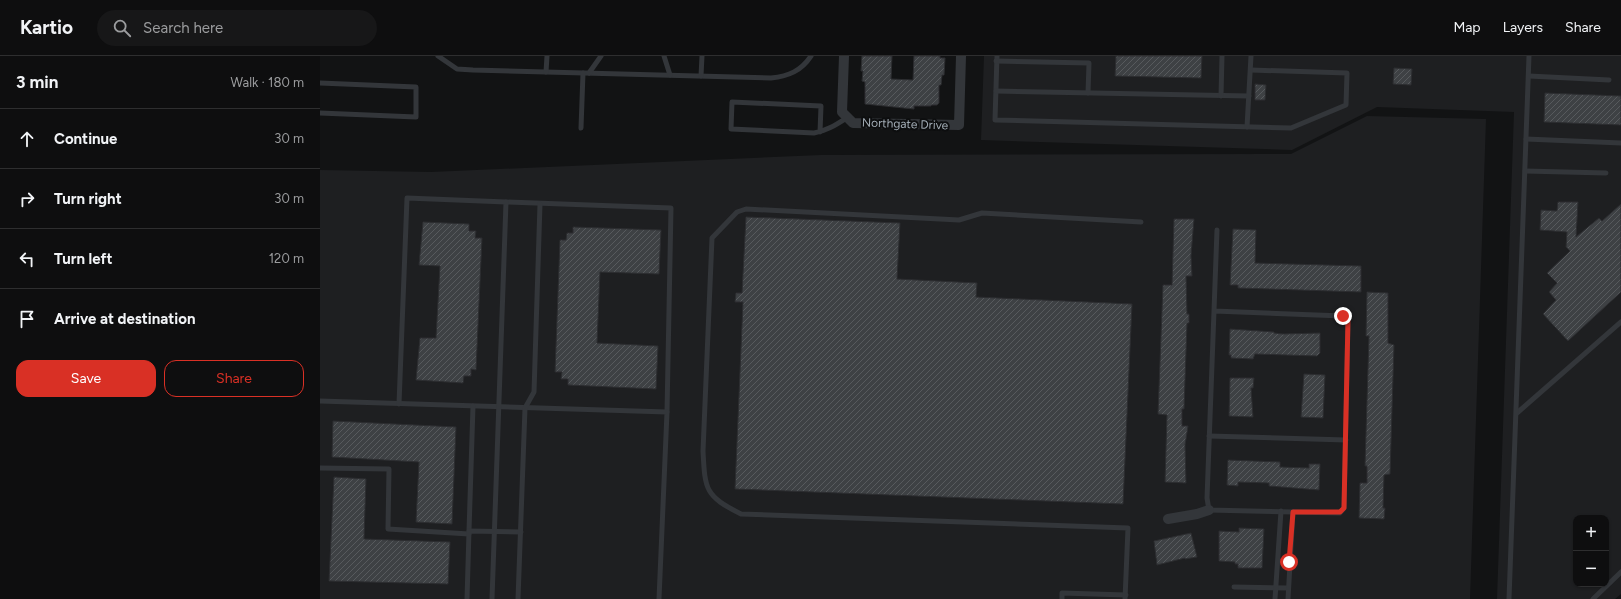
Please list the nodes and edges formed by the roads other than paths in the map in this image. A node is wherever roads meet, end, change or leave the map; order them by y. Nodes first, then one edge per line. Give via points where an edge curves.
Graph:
1 (438, 56) edge
2 (547, 56) edge
3 (601, 56) edge
4 (664, 56) edge
5 (702, 56) edge
6 (811, 56) edge
7 (844, 56) edge
8 (961, 56) edge
9 (1222, 56) edge
10 (1251, 56) edge
11 (1530, 56) edge
12 (997, 58) edge
13 (1251, 70) junction
14 (546, 72) junction
15 (583, 73) junction
16 (589, 73) junction
17 (670, 75) junction
18 (702, 76) junction
19 (1529, 76) junction
20 (1609, 80) dead end
21 (320, 83) edge
22 (996, 91) junction
23 (1088, 93) junction
24 (1221, 96) junction
25 (1249, 96) junction
26 (320, 112) edge
27 (848, 118) junction
28 (1247, 127) junction
29 (581, 128) dead end
30 (820, 132) junction
31 (1526, 139) junction
32 (1621, 143) edge
33 (1525, 171) junction
34 (1606, 173) dead end
35 (506, 202) junction
36 (540, 204) junction
37 (1141, 222) dead end
38 (1217, 230) dead end
39 (1214, 311) junction
40 (1621, 322) edge
41 (320, 401) edge
42 (399, 404) junction
43 (473, 406) junction
44 (499, 407) junction
45 (525, 408) junction
46 (667, 412) junction
47 (1517, 413) junction
48 (1209, 436) junction
49 (1346, 440) junction
50 (320, 468) edge
51 (1209, 510) junction
52 (1280, 511) junction
53 (1293, 512) junction
54 (1168, 519) dead end
55 (494, 531) junction
56 (469, 532) junction
57 (521, 532) junction
58 (1621, 572) edge
59 (1234, 587) dead end
60 (1275, 588) junction
61 (1288, 588) junction
62 (1126, 597) edge
63 (467, 599) edge
64 (492, 599) edge
65 (518, 599) edge
66 (659, 599) edge
67 (1062, 599) edge
68 (1275, 599) edge
69 (1288, 599) edge
70 (1509, 599) edge
71 (1593, 599) edge

1 - 14 lane via 457,69
2 - 14 lane
3 - 16 lane
4 - 17 lane
5 - 18 lane
6 - 18 lane via 800,69 788,76
7 - 27 street, Northgate Drive via 842,112
8 - 27 street, Northgate Drive via 959,125 853,122
9 - 24 lane
10 - 13 lane
11 - 19 lane
12 - 22 lane
12 - 23 lane via 1089,63
13 - 25 lane
13 - 28 lane via 1347,73 1346,105 1291,128
14 - 15 lane
15 - 16 lane
15 - 29 lane
16 - 17 lane
17 - 18 lane
19 - 20 lane
19 - 31 lane
21 - 26 lane via 416,87 416,117
22 - 23 lane
22 - 28 lane via 995,120
23 - 24 lane
24 - 25 lane
25 - 28 lane
27 - 30 lane
30 - 30 lane via 731,129 732,102 821,106
31 - 32 lane
31 - 33 lane
33 - 34 lane
33 - 47 lane
35 - 36 lane
35 - 42 lane via 407,198
35 - 44 lane
36 - 45 lane via 534,392
36 - 46 lane via 671,208
37 - 62 lane via 982,213 959,220 746,209 737,212 712,238 703,451 704,472 710,494 741,514 1128,528
38 - 39 lane
39 - 48 lane
39 - 49 lane via 1343,316 1348,319
40 - 47 lane
41 - 42 lane
42 - 43 lane
43 - 44 lane
43 - 56 lane
44 - 45 lane
44 - 55 lane
45 - 46 lane
45 - 57 lane
46 - 66 lane
47 - 70 lane
48 - 49 lane
48 - 51 lane
49 - 53 lane via 1344,508 1340,512
50 - 56 lane via 389,469 388,529
51 - 52 lane
51 - 54 street
52 - 53 lane
52 - 60 lane
53 - 61 lane
55 - 56 lane
55 - 57 lane
55 - 64 lane
56 - 63 lane
57 - 65 lane
58 - 71 lane
59 - 60 lane
60 - 61 lane
60 - 68 lane
61 - 69 lane
62 - 67 lane via 1062,592

